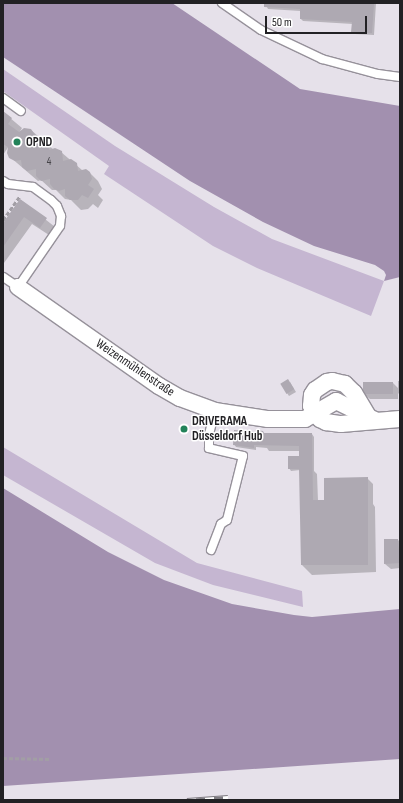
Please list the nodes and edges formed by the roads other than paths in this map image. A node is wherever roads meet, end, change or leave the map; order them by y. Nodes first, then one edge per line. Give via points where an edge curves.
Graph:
1 (222, 3) edge
2 (400, 77) edge
3 (3, 98) edge
4 (21, 111) dead end
5 (3, 180) edge
6 (3, 277) edge
7 (18, 287) junction
8 (215, 411) junction
9 (315, 413) junction
10 (400, 419) edge
11 (375, 420) junction
12 (211, 550) dead end

1 - 2 lane via 261,30 322,59 378,74
3 - 4 lane
5 - 7 lane via 8,184 33,188 57,206 61,216 60,226
6 - 7 lane
7 - 8 street, Weizenmühlenstraße via 158,386 180,398
8 - 9 street, Weizenmühlenstraße via 268,419 305,419
8 - 12 lane via 209,448 243,456 227,520 221,524
9 - 11 street via 320,419 332,423
9 - 11 street, Weizenmühlenstraße via 336,401
9 - 11 street via 311,406 312,395 320,385 332,381 345,384 367,415
10 - 11 street, Weizenmühlenstraße

